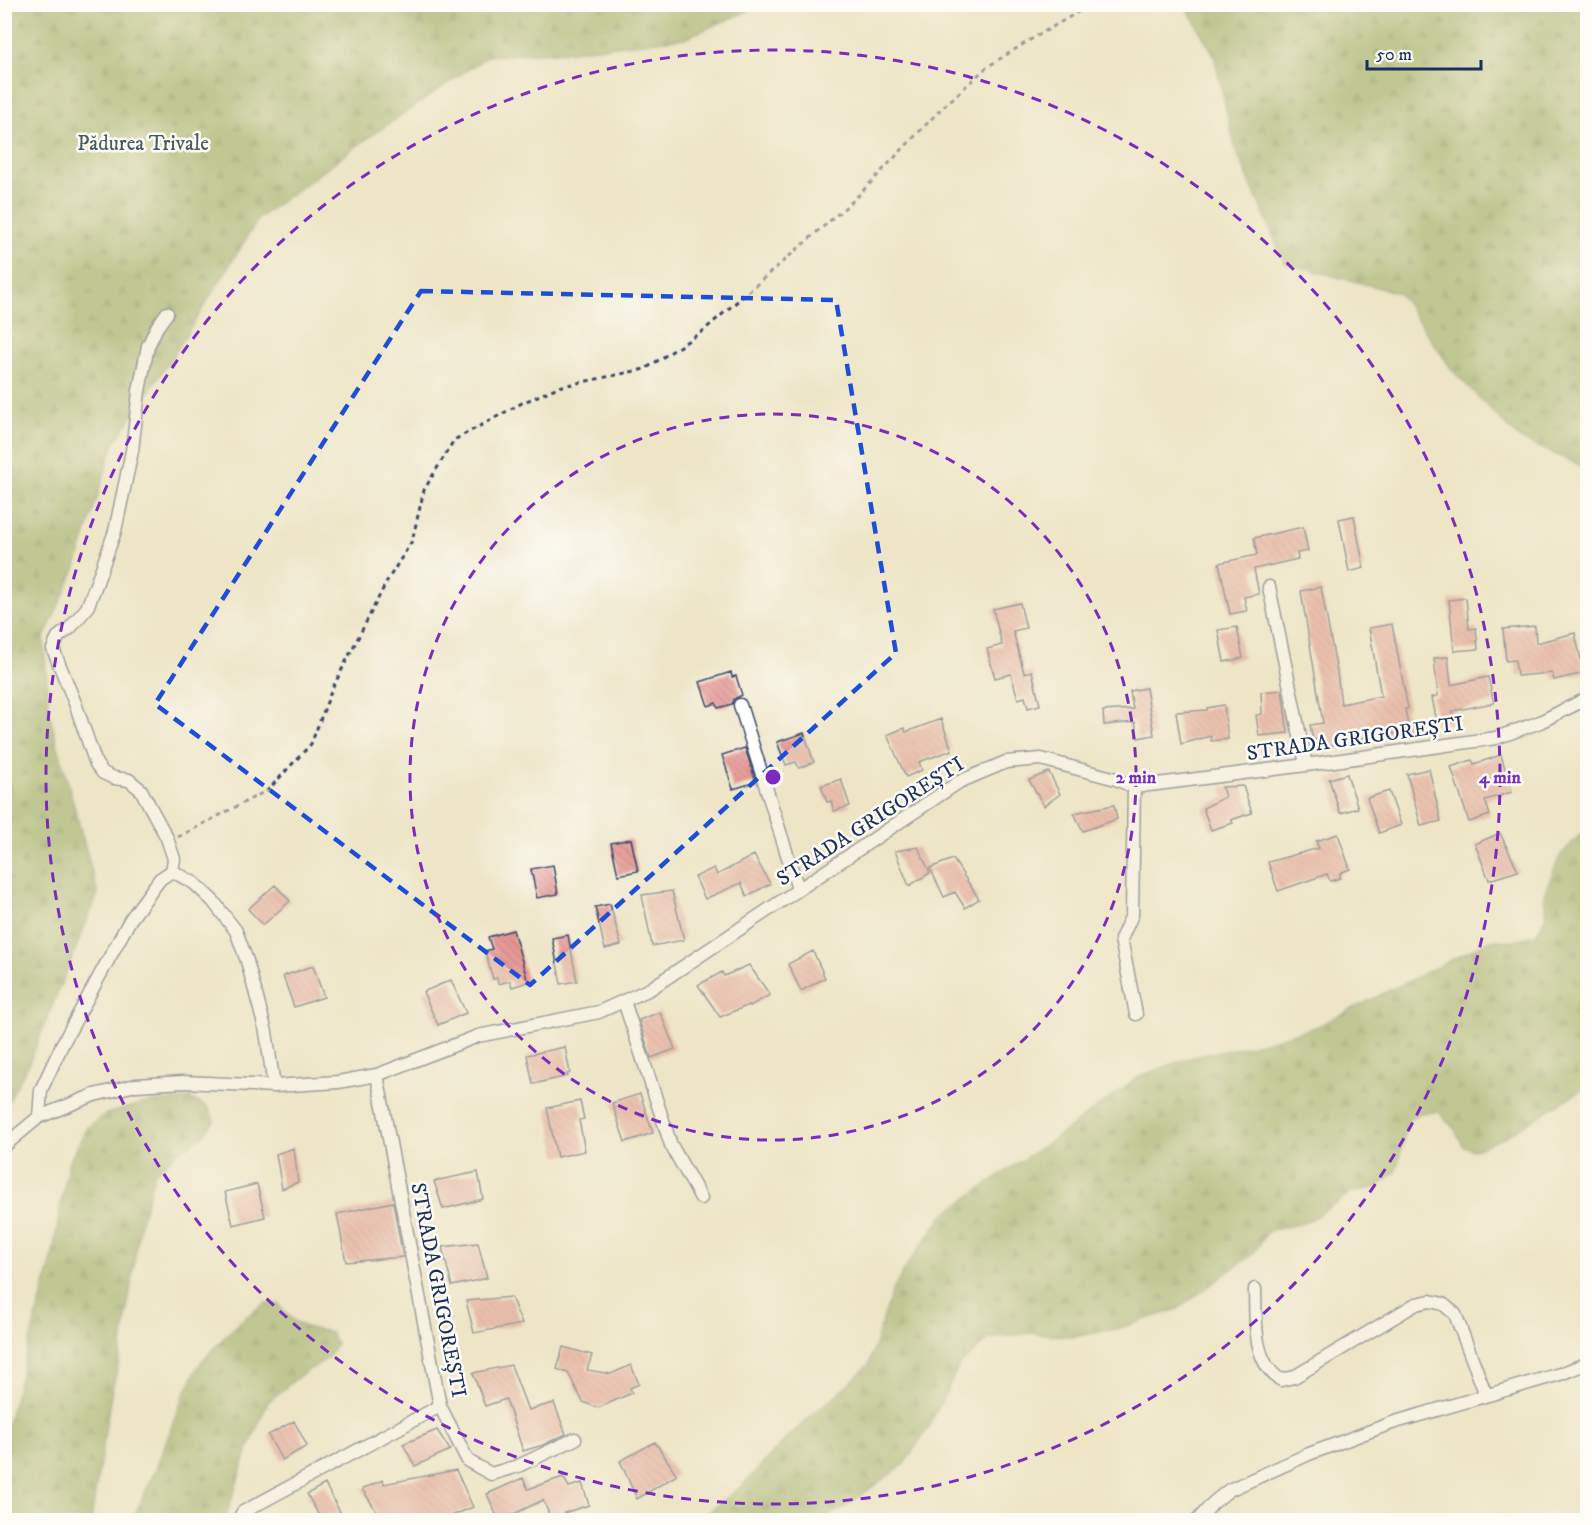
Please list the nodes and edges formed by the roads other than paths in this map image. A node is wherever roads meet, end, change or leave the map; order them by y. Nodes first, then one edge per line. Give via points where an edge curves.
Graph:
1 (167, 313) dead end
2 (1269, 587) dead end
3 (1587, 698) edge
4 (740, 705) dead end
5 (1306, 765) junction
6 (1134, 787) junction
7 (172, 871) junction
8 (798, 890) junction
9 (624, 1001) junction
10 (1136, 1014) dead end
11 (377, 1075) junction
12 (274, 1086) junction
13 (39, 1116) junction
14 (4, 1146) edge
15 (701, 1198) dead end
16 (1255, 1289) dead end
17 (1587, 1363) edge
18 (1486, 1395) junction
19 (440, 1406) junction
20 (575, 1439) dead end
21 (238, 1521) edge
22 (1198, 1521) edge

1 - 7 street via 148,346 132,452 98,582 87,608 58,637 53,649 96,764 103,773 129,780 141,790 169,842 174,859
2 - 5 street
3 - 5 street, STRADA GRIGOREȘTI via 1540,722 1496,738
4 - 8 street
5 - 6 street, STRADA GRIGOREȘTI
6 - 8 street, STRADA GRIGOREȘTI via 1041,759 1006,762 959,782
6 - 10 street via 1132,915 1121,939
7 - 12 street via 194,883 236,931 266,1032
7 - 13 street via 160,879 130,920 63,1043 41,1090
8 - 9 street, STRADA GRIGOREȘTI via 650,989
9 - 11 street, STRADA GRIGOREȘTI via 599,1012 478,1036
9 - 15 street via 671,1145
11 - 12 street, STRADA GRIGOREȘTI
11 - 19 street, STRADA GRIGOREȘTI
12 - 13 street, STRADA GRIGOREȘTI via 183,1082 136,1085 94,1095
13 - 14 street, STRADA GRIGOREȘTI
16 - 18 street via 1256,1332 1263,1362 1281,1380 1294,1377 1416,1304 1430,1301 1443,1304 1455,1314
17 - 18 street
18 - 22 street via 1392,1423 1310,1454 1229,1490
19 - 20 street, STRADA GRIGOREȘTI via 468,1461 491,1474
19 - 21 street via 243,1512

